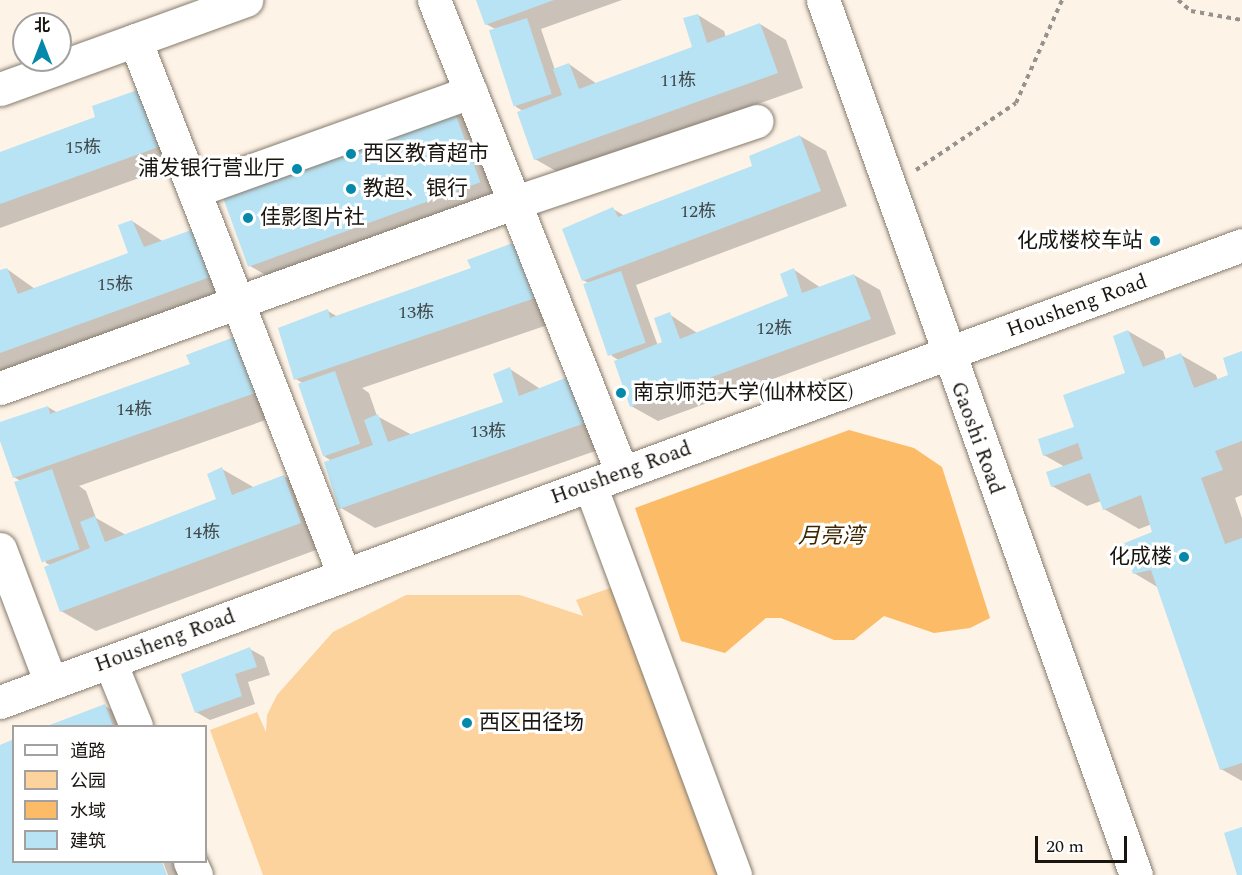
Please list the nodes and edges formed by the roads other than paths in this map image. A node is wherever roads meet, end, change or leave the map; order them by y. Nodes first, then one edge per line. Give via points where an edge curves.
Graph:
1 (246, 0) edge
2 (434, 0) edge
3 (823, 0) edge
4 (135, 40) junction
5 (0, 88) edge
6 (471, 92) junction
7 (757, 121) dead end
8 (194, 191) junction
9 (513, 203) junction
10 (1242, 245) edge
11 (236, 301) junction
12 (947, 354) junction
13 (0, 388) edge
14 (622, 473) junction
15 (590, 485) junction
16 (0, 549) edge
17 (344, 575) junction
18 (110, 662) junction
19 (51, 683) junction
20 (0, 702) edge
21 (136, 725) edge
22 (735, 875) edge
23 (1136, 875) edge

1 - 4 street
2 - 6 street
3 - 12 street, Gaoshi Road
4 - 5 street
4 - 8 street
6 - 8 street
6 - 9 street
7 - 9 street
8 - 11 street
9 - 11 street
9 - 14 street
10 - 12 street, Housheng Road
11 - 13 street
11 - 17 street
12 - 14 street, Housheng Road
12 - 23 street, Gaoshi Road
14 - 15 street, Housheng Road
15 - 17 street, Housheng Road
15 - 22 street
16 - 19 street
17 - 18 street, Housheng Road
18 - 19 street, Housheng Road
18 - 21 street
19 - 20 street, Housheng Road

